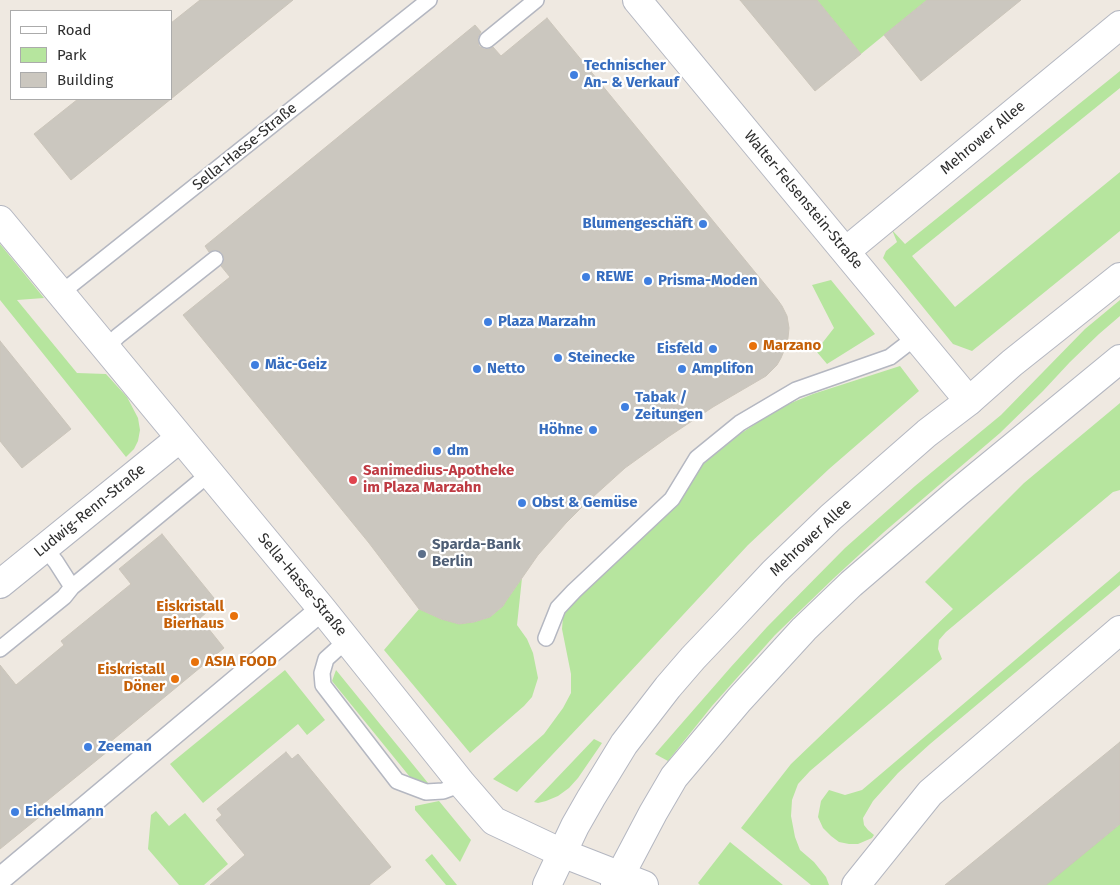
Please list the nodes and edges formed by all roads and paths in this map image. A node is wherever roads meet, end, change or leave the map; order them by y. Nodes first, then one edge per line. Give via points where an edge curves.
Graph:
1 (430, 0) edge
2 (536, 0) edge
3 (637, 0) edge
4 (1120, 25) edge
5 (487, 40) dead end
6 (0, 220) edge
7 (846, 251) junction
8 (215, 259) dead end
9 (1120, 277) edge
10 (61, 293) junction
11 (916, 337) junction
12 (106, 348) junction
13 (1120, 359) edge
14 (969, 400) junction
15 (180, 438) junction
16 (209, 474) junction
17 (44, 548) junction
18 (0, 584) edge
19 (72, 587) junction
20 (322, 609) junction
21 (1120, 630) edge
22 (546, 638) dead end
23 (347, 640) junction
24 (0, 649) edge
25 (462, 784) junction
26 (562, 853) junction
27 (0, 879) edge
28 (626, 882) edge
29 (547, 885) edge
30 (856, 885) edge

1 - 10 lane, Sella-Hasse-Straße
2 - 5 lane
3 - 7 street, Walter-Felsenstein-Straße
4 - 7 street, Mehrower Allee
6 - 10 street, Sella-Hasse-Straße
7 - 11 street, Walter-Felsenstein-Straße
8 - 12 lane
9 - 14 street, Mehrower Allee
10 - 12 street, Sella-Hasse-Straße
11 - 14 street, Walter-Felsenstein-Straße
11 - 22 lane via 890,357 796,390 740,423 697,458 672,499 558,608
12 - 15 street, Sella-Hasse-Straße
13 - 28 street via 958,493 804,629 674,777 653,812
14 - 26 street, Mehrower Allee via 831,518 774,572 693,658 624,744
15 - 16 street, Sella-Hasse-Straße
15 - 17 street, Ludwig-Renn-Straße
16 - 19 lane
16 - 20 street, Sella-Hasse-Straße
17 - 18 street, Ludwig-Renn-Straße
17 - 19 lane
19 - 24 lane via 64,598
20 - 23 street, Sella-Hasse-Straße
20 - 27 street
21 - 30 street via 930,793
23 - 25 street, Sella-Hasse-Straße
23 - 25 lane via 326,659 323,685 398,781 426,792 443,791
25 - 26 street, Sella-Hasse-Straße via 494,821
26 - 28 street
26 - 29 street, Mehrower Allee

